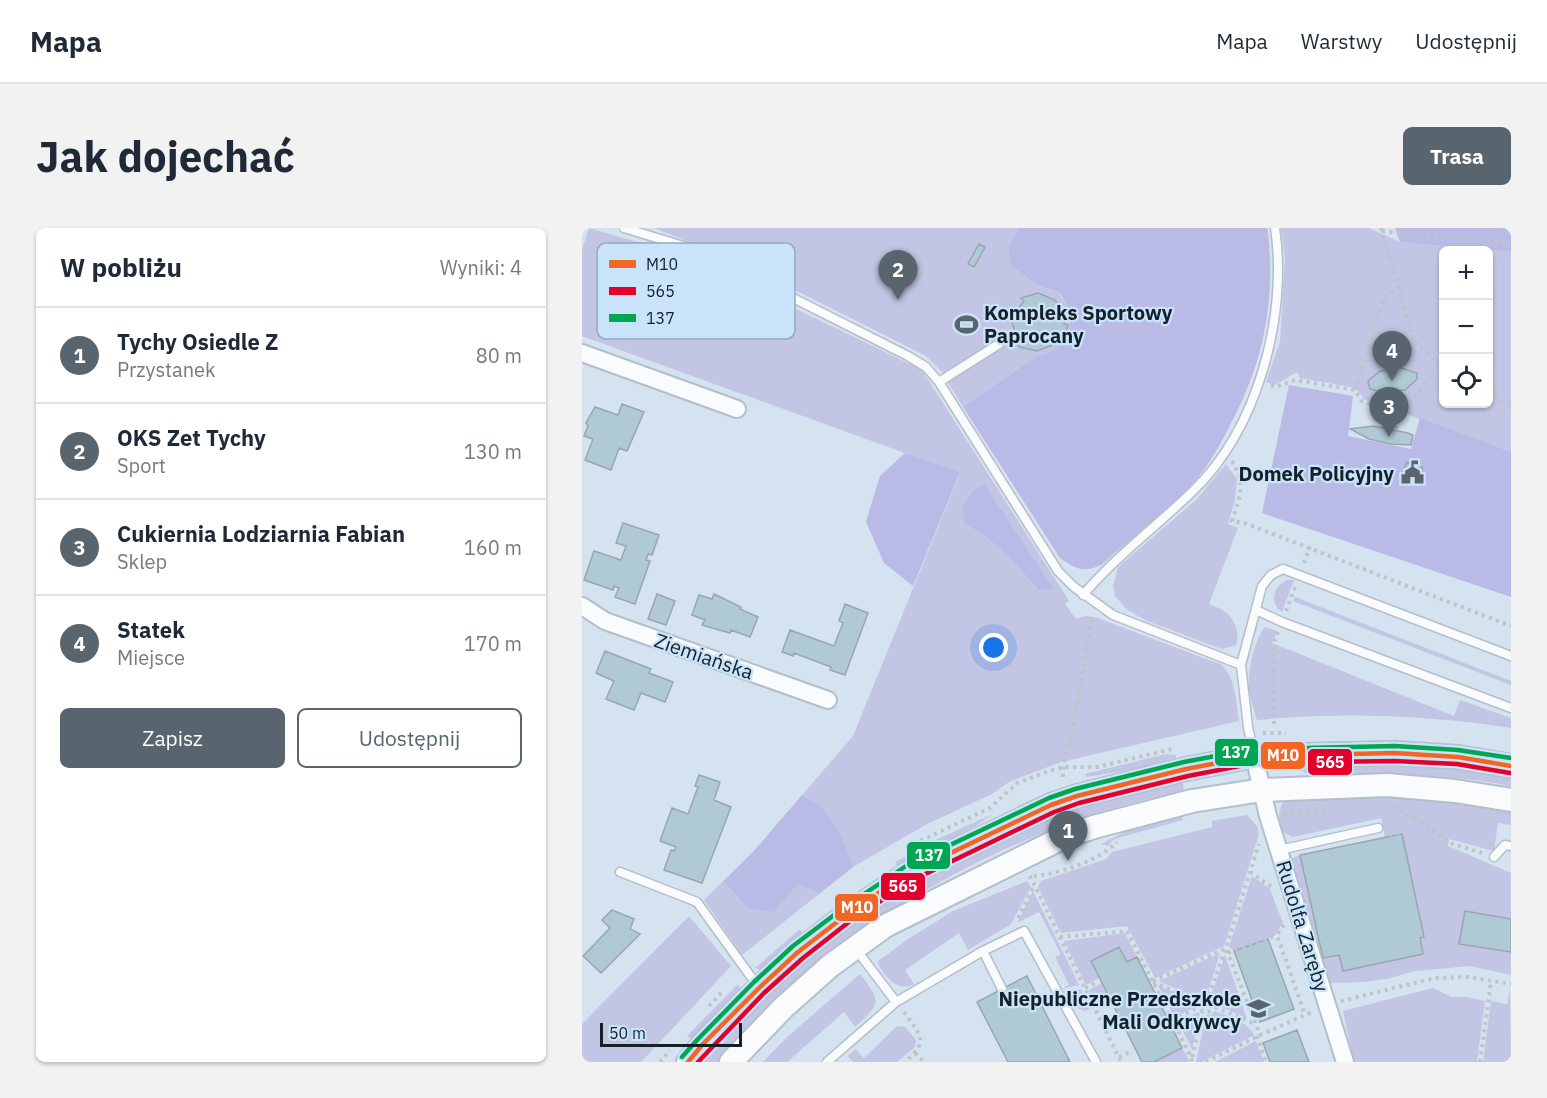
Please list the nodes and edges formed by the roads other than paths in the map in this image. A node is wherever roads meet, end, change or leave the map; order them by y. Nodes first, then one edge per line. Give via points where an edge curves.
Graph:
1 (624, 228) edge
2 (1275, 228) edge
3 (674, 243) edge
4 (795, 299) edge
5 (999, 344) dead end
6 (582, 353) edge
7 (939, 382) junction
8 (737, 410) dead end
9 (1083, 595) junction
10 (582, 606) edge
11 (1256, 610) junction
12 (1511, 656) edge
13 (1241, 665) junction
14 (828, 700) dead end
15 (1511, 708) edge
16 (1254, 756) junction
17 (1511, 766) edge
18 (1262, 790) junction
19 (1511, 800) edge
20 (1378, 828) dead end
21 (1511, 846) edge
22 (1279, 850) junction
23 (1494, 857) dead end
24 (620, 872) dead end
25 (855, 948) junction
26 (983, 951) junction
27 (759, 988) junction
28 (1002, 989) dead end
29 (896, 1002) junction
30 (688, 1062) edge
31 (731, 1062) edge
32 (827, 1062) edge
33 (1096, 1062) edge
34 (1345, 1062) edge

1 - 3 lane
2 - 9 lane via 1275,324 1252,400 1227,450 1195,490
4 - 7 lane via 908,356 926,367
5 - 7 lane
6 - 8 street
7 - 9 lane via 1058,571
9 - 13 lane via 1113,615
10 - 14 street, Ziemiańska via 605,621
11 - 12 lane via 1262,586 1271,574 1283,569
11 - 13 lane
11 - 15 lane
13 - 16 lane
16 - 17 street via 1395,753 1458,757
16 - 18 street, Rudolfa Zaręby
16 - 27 street via 1186,769 1051,805 909,873 850,912
18 - 19 street via 1387,785 1455,790
18 - 22 street, Rudolfa Zaręby
18 - 25 street via 1192,801 1064,837 894,921
20 - 22 lane
21 - 23 lane via 1505,845
22 - 34 street, Rudolfa Zaręby
24 - 27 lane via 697,902
25 - 29 lane
25 - 31 street via 784,1007
26 - 28 lane
26 - 29 lane
26 - 33 lane via 1024,931
27 - 30 street
29 - 32 lane

